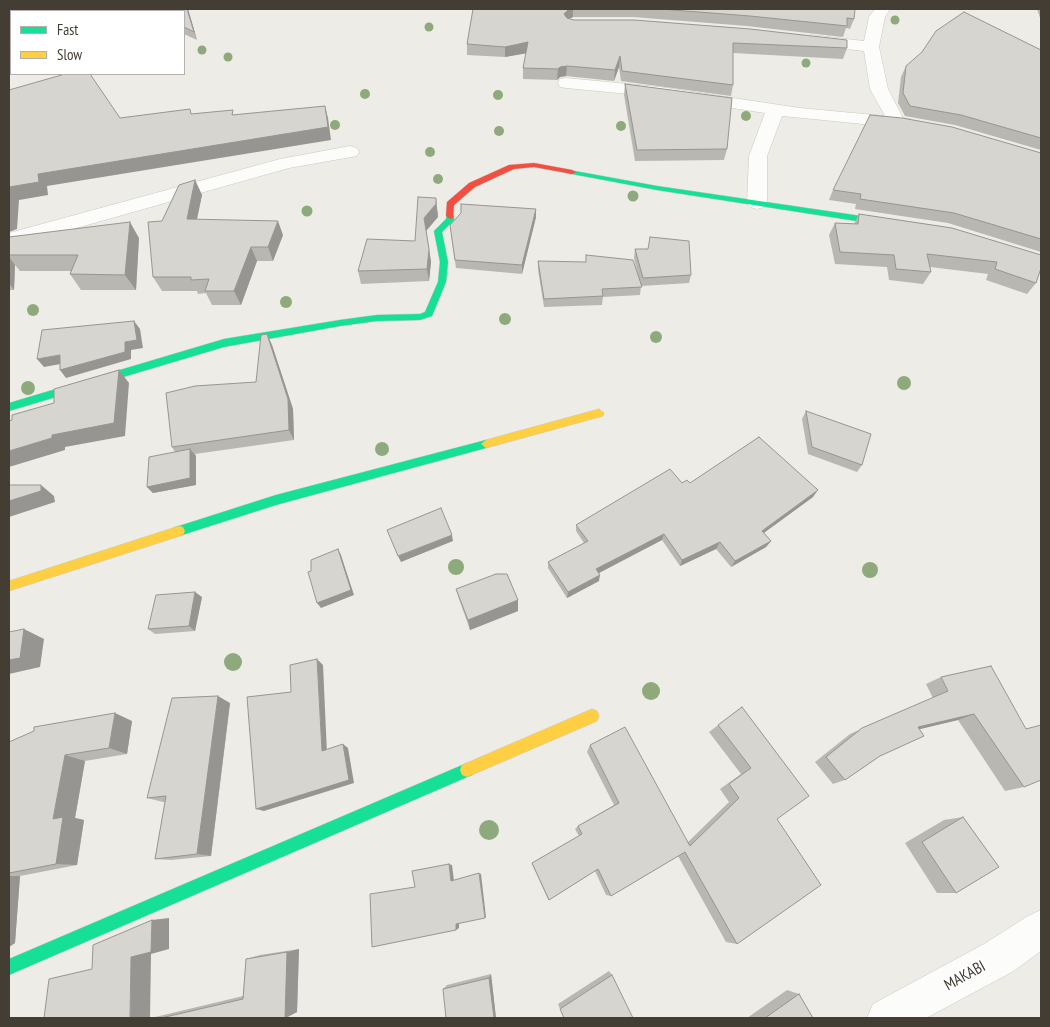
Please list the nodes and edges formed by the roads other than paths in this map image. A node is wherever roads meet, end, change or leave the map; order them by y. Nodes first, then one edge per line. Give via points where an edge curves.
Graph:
1 (882, 9) edge
2 (794, 38) edge
3 (870, 47) junction
4 (566, 82) dead end
5 (775, 108) junction
6 (897, 122) junction
7 (923, 127) edge
8 (350, 152) dead end
9 (757, 203) junction
10 (910, 226) edge
11 (9, 240) edge
12 (9, 407) edge
13 (599, 413) dead end
14 (9, 586) edge
15 (592, 716) dead end
16 (1041, 929) edge
17 (9, 967) edge
18 (887, 1018) edge

1 - 3 street
2 - 3 street
3 - 6 street via 879,89
4 - 5 street
5 - 6 street
5 - 9 street via 758,156
6 - 7 street
8 - 11 street via 287,163
9 - 10 street
9 - 12 street via 534,165 512,167 472,185 450,204 450,220 438,231 444,262 442,282 429,314 340,323 224,343
13 - 14 street via 276,500
15 - 17 street
16 - 18 street, MAKABI via 998,958

